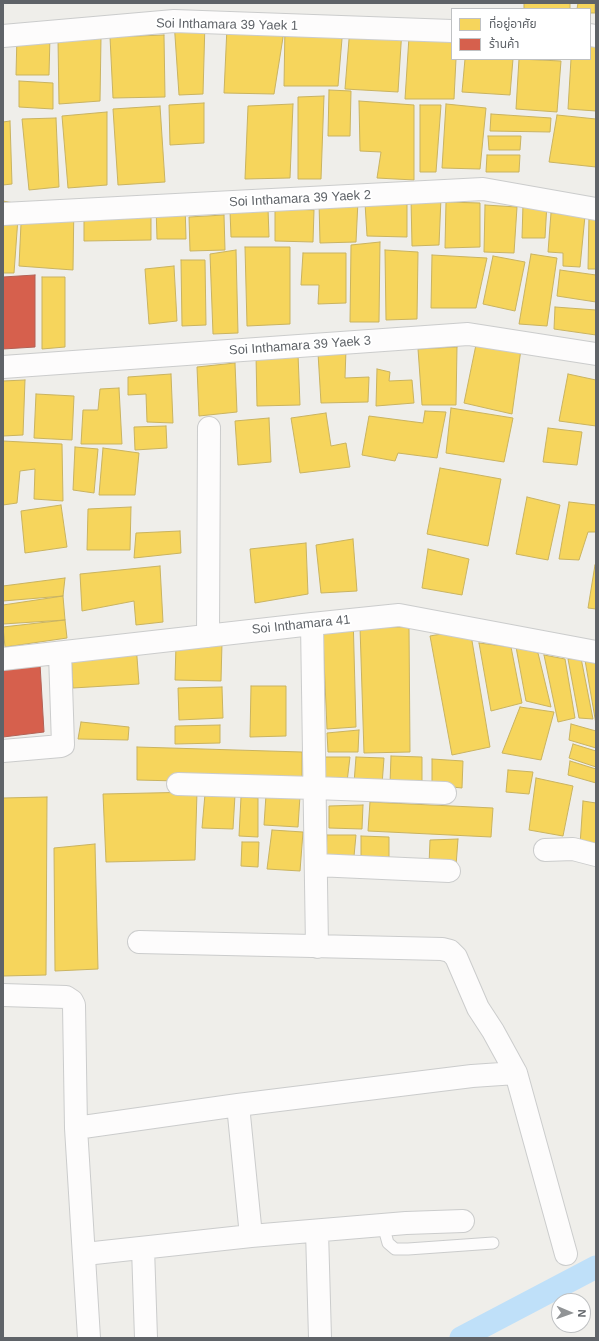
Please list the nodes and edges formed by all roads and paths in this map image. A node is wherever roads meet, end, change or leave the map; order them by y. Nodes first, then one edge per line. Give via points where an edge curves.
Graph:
1 (451, 31) edge
2 (3, 36) edge
3 (596, 209) edge
4 (3, 214) edge
5 (596, 354) edge
6 (3, 367) edge
7 (209, 428) dead end
8 (312, 624) junction
9 (208, 636) junction
10 (60, 652) junction
11 (596, 652) edge
12 (3, 659) edge
13 (3, 752) edge
14 (178, 784) dead end
15 (315, 788) junction
16 (445, 793) dead end
17 (545, 850) dead end
18 (596, 855) edge
19 (316, 865) junction
20 (449, 871) dead end
21 (139, 942) dead end
22 (317, 947) junction
23 (3, 995) edge
24 (516, 1073) junction
25 (238, 1105) junction
26 (76, 1128) junction
27 (464, 1221) dead end
28 (383, 1225) junction
29 (317, 1232) junction
30 (251, 1236) junction
31 (493, 1243) dead end
32 (144, 1248) junction
33 (85, 1254) junction
34 (566, 1254) dead end
35 (89, 1338) edge
36 (146, 1338) edge
37 (320, 1338) edge

1 - 2 street, Soi Inthamara 39 Yaek 1 via 174,21
3 - 4 street, Soi Inthamara 39 Yaek 2 via 483,189
5 - 6 street, Soi Inthamara 39 Yaek 3 via 468,334
7 - 9 street
8 - 9 street, Soi Inthamara 41
8 - 11 street, Soi Inthamara 41 via 399,615
8 - 15 street
9 - 10 street, Soi Inthamara 41
10 - 12 street, Soi Inthamara 41
10 - 13 street via 63,745
14 - 15 street
15 - 16 street
15 - 19 street
17 - 18 street via 573,849
19 - 20 street
19 - 22 street
21 - 22 street
22 - 24 street via 442,949 450,952 456,957 478,1008
23 - 26 street via 66,997 70,998 74,1005
24 - 25 street via 472,1076
24 - 34 street
25 - 26 street
25 - 30 street
26 - 33 street
27 - 28 street
28 - 29 street
28 - 31 lane via 388,1243 395,1249
29 - 30 street
29 - 37 street
30 - 32 street
32 - 33 street
32 - 36 street
33 - 35 street

